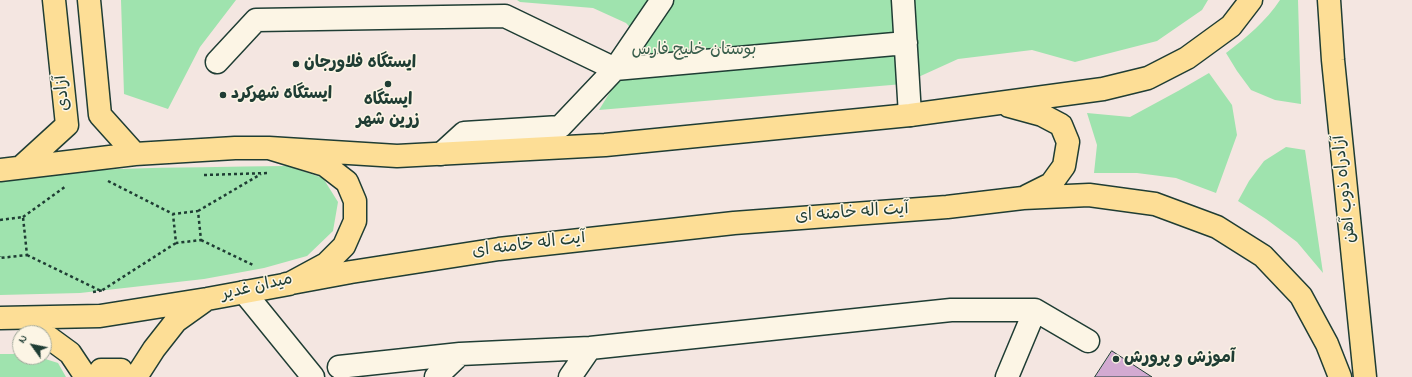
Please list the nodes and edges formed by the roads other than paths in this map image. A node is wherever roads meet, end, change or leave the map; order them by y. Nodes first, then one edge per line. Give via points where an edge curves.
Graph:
1 (54, 0) edge
2 (89, 0) edge
3 (662, 0) edge
4 (903, 0) edge
5 (1251, 0) edge
6 (1329, 0) edge
7 (906, 43) junction
8 (217, 62) dead end
9 (615, 69) junction
10 (1001, 103) junction
11 (910, 115) junction
12 (269, 148) junction
13 (135, 154) junction
14 (441, 154) junction
15 (21, 167) junction
16 (0, 170) edge
17 (1022, 198) junction
18 (286, 284) junction
19 (244, 292) junction
20 (207, 299) junction
21 (1035, 310) junction
22 (6, 318) edge
23 (23, 325) edge
24 (52, 340) edge
25 (1088, 341) dead end
26 (590, 348) junction
27 (460, 354) junction
28 (339, 367) dead end
29 (86, 377) edge
30 (96, 377) edge
31 (125, 377) edge
32 (136, 377) edge
33 (313, 377) edge
34 (436, 377) edge
35 (570, 377) edge
36 (1007, 377) edge
37 (1340, 377) edge
38 (1365, 377) edge

1 - 15 main road, آزادی via 67,125
2 - 13 main road, آزادی via 100,115
3 - 9 street
4 - 7 street
5 - 10 main road via 1231,26 1187,58 1148,78 1103,89
6 - 38 main road, آزادراه ذوب آهن
7 - 9 street
7 - 11 street
8 - 9 street via 256,20 505,16
9 - 14 street via 560,127 464,133
10 - 11 main road
10 - 17 main road via 1042,115 1061,125 1068,142 1064,166 1050,184
11 - 14 main road via 605,145
12 - 13 main road, میدان غدیر
12 - 14 main road via 397,156
12 - 18 main road, میدان غدیر via 325,165 347,182 355,201 355,221 344,246 326,264
13 - 15 main road, میدان غدیر
15 - 16 main road, میدان غدیر
17 - 18 main road, آیت اله خامنه ای via 947,207 734,223 499,249
17 - 37 main road, آیت اله خامنه ای via 1089,195 1155,204 1217,227 1263,256 1301,296 1327,344
18 - 19 main road, میدان غدیر
19 - 20 main road, میدان غدیر
19 - 33 street
20 - 22 main road, میدان غدیر via 100,316
20 - 32 main road via 176,321
21 - 25 street
21 - 26 street via 951,310
21 - 36 street
22 - 23 main road
24 - 29 main road via 70,353
26 - 27 street
26 - 35 street
27 - 28 street
27 - 34 street
30 - 31 main road via 101,370 121,370

